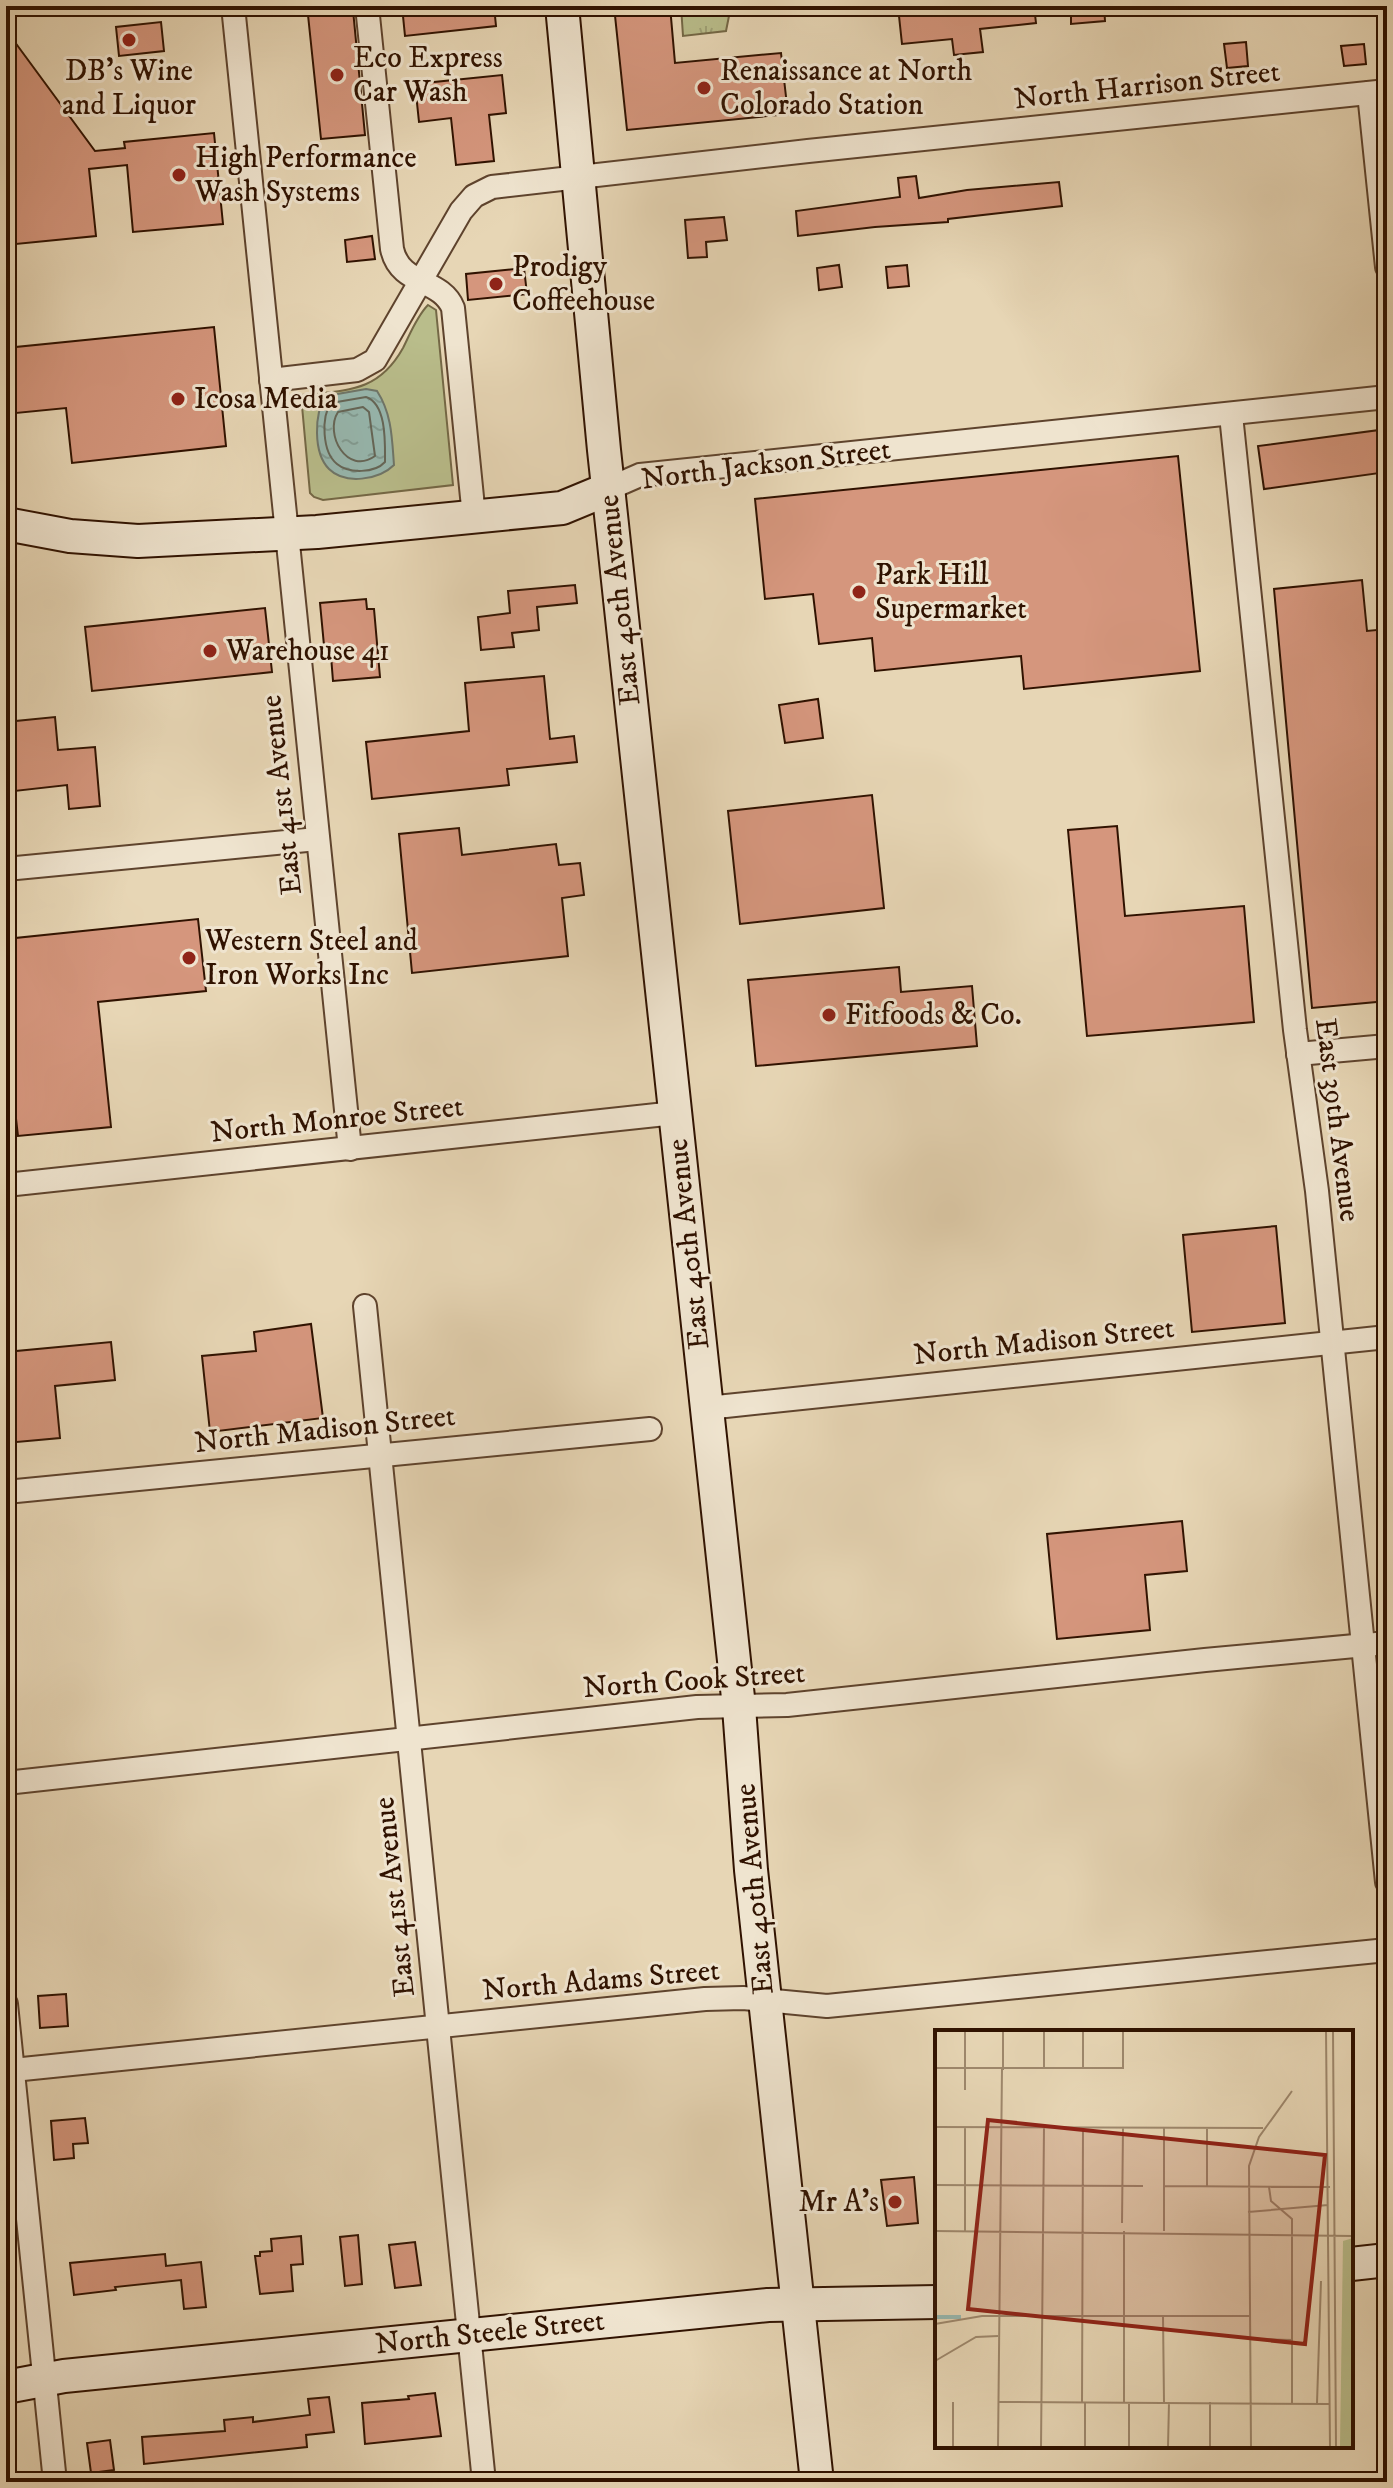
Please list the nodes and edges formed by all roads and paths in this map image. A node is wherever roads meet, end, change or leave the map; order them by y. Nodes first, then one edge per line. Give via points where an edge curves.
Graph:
1 (233, 6) edge
2 (367, 6) edge
3 (562, 6) edge
4 (1378, 92) edge
5 (579, 178) junction
6 (1387, 267) edge
7 (421, 282) junction
8 (271, 380) junction
9 (1387, 397) edge
10 (1231, 415) junction
11 (608, 489) junction
12 (474, 517) junction
13 (6, 524) edge
14 (287, 533) junction
15 (317, 839) junction
16 (6, 869) edge
17 (1387, 1046) edge
18 (1298, 1054) junction
19 (675, 1113) junction
20 (350, 1149) junction
21 (6, 1185) edge
22 (365, 1306) dead end
23 (1387, 1337) edge
24 (1332, 1342) junction
25 (707, 1408) junction
26 (650, 1429) dead end
27 (380, 1455) junction
28 (6, 1492) edge
29 (1387, 1643) edge
30 (1363, 1645) junction
31 (739, 1707) junction
32 (409, 1738) junction
33 (6, 1783) edge
34 (1387, 1882) edge
35 (1387, 1950) edge
36 (766, 2001) junction
37 (6, 2004) edge
38 (438, 2027) junction
39 (13, 2070) junction
40 (1387, 2260) edge
41 (1353, 2264) edge
42 (935, 2302) edge
43 (798, 2303) junction
44 (469, 2335) junction
45 (6, 2376) edge
46 (44, 2378) junction
47 (6, 2387) edge
48 (55, 2482) edge
49 (484, 2482) edge
50 (817, 2482) edge

1 - 8 street, East 41st Avenue
2 - 7 street via 392,249 398,266
3 - 5 street, East 40th Avenue
4 - 5 street, North Harrison Street
4 - 6 street
5 - 7 street, North Harrison Street via 492,187 474,196
5 - 11 street, East 40th Avenue
7 - 8 street, North Harrison Street via 383,350 367,366
7 - 12 street via 444,295 453,308
8 - 14 street, East 41st Avenue
9 - 10 street, North Jackson Street
10 - 11 street, North Jackson Street via 640,475
10 - 18 street, East 39th Avenue
11 - 12 street, North Jackson Street via 562,508
11 - 19 street, East 40th Avenue
12 - 14 street, North Jackson Street
13 - 14 street, North Jackson Street via 113,540
14 - 15 street, East 41st Avenue
15 - 16 street
15 - 20 street, East 41st Avenue
17 - 18 street
18 - 24 street, East 39th Avenue
19 - 20 street, North Monroe Street
19 - 25 street, East 40th Avenue
20 - 21 street, North Monroe Street
22 - 27 street, East 41st Avenue
23 - 24 street, North Madison Street
24 - 25 street, North Madison Street
24 - 30 street, East 39th Avenue
25 - 31 street, East 40th Avenue
26 - 27 street, North Madison Street
27 - 28 street, North Madison Street
27 - 32 street, East 41st Avenue
29 - 30 street, North Cook Street
30 - 31 street, North Cook Street
30 - 34 street, East 39th Avenue
31 - 32 street, North Cook Street
31 - 36 street, East 40th Avenue
32 - 33 street, North Cook Street
32 - 38 street, East 41st Avenue
35 - 36 street, North Adams Street via 827,2006
36 - 38 street, North Adams Street via 705,1999
36 - 43 street, East 40th Avenue
37 - 39 street
38 - 39 street, North Adams Street
38 - 44 street, East 41st Avenue
39 - 46 street
40 - 41 street
42 - 43 street, North Steele Street
43 - 44 street, North Steele Street
43 - 50 street, East 40th Avenue
44 - 46 street, North Steele Street
44 - 49 street, East 41st Avenue
45 - 46 street, North Steele Street
46 - 47 street, North Steele Street
46 - 48 street

